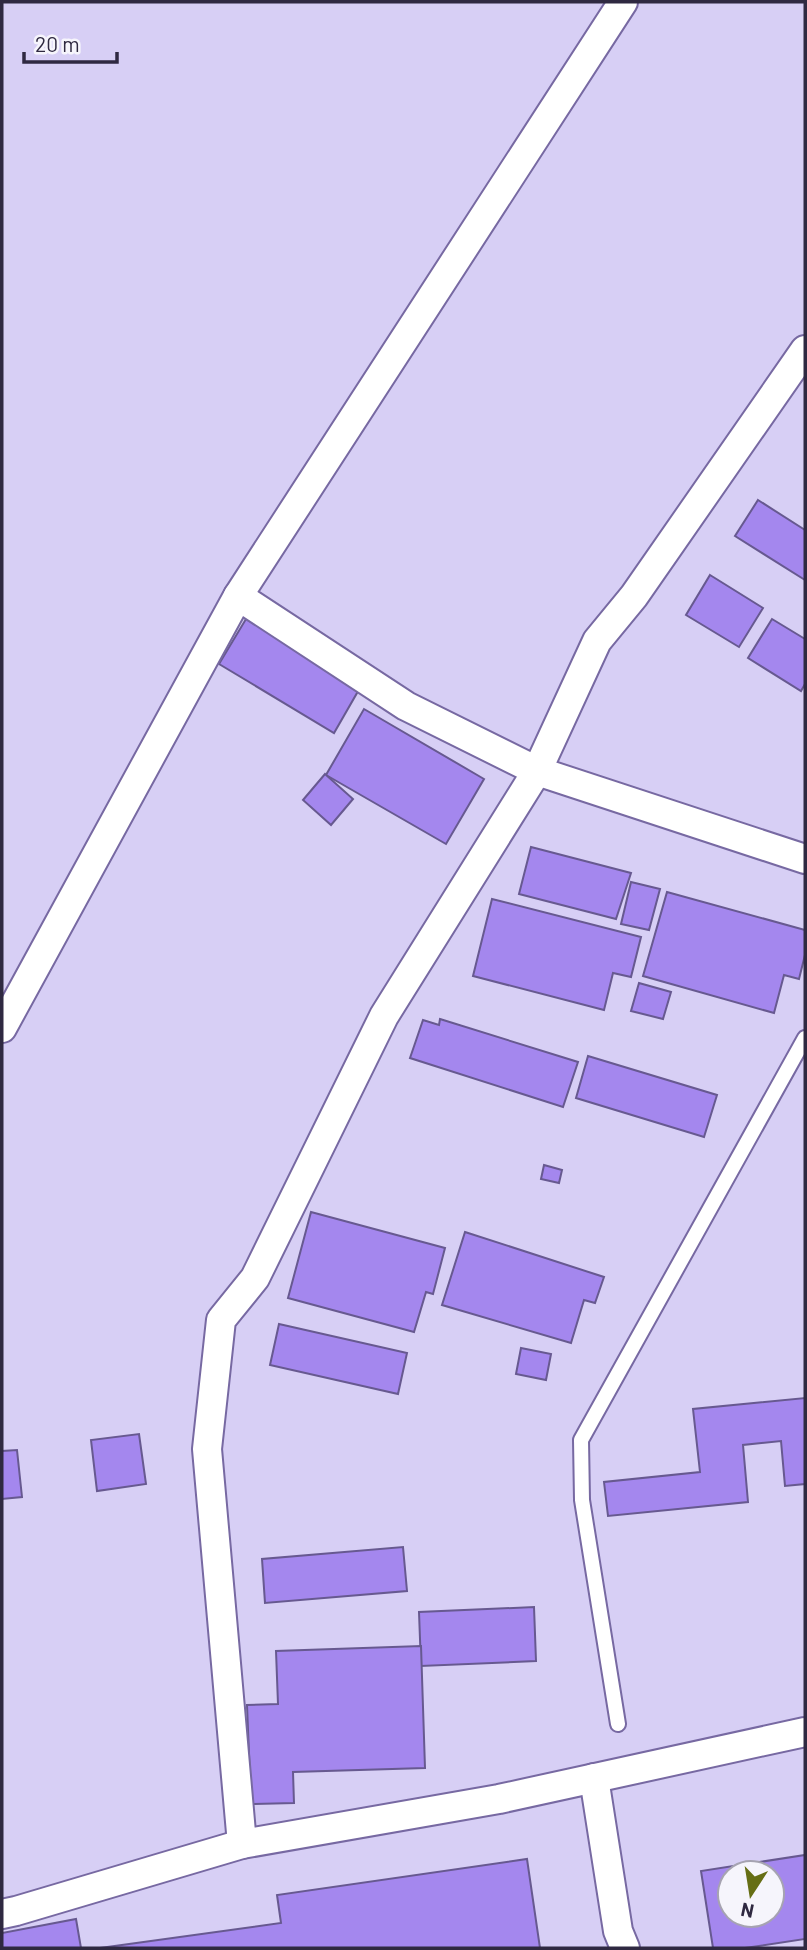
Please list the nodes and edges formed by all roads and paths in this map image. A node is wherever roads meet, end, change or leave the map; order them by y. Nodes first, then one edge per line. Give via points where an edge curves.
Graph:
1 (623, 2) edge
2 (805, 350) edge
3 (238, 596) junction
4 (537, 771) junction
5 (805, 859) edge
6 (2, 1028) edge
7 (805, 1038) edge
8 (618, 1724) dead end
9 (805, 1732) edge
10 (594, 1778) junction
11 (242, 1844) junction
12 (2, 1913) edge
13 (625, 1948) edge

1 - 3 street
2 - 4 street via 634,596 597,641
3 - 4 street via 406,706
3 - 6 street
4 - 5 street
4 - 11 street via 384,1016 255,1278 221,1320 207,1449
7 - 8 lane via 581,1440 582,1500
9 - 10 street
10 - 11 street
10 - 13 street via 618,1931
11 - 12 street

